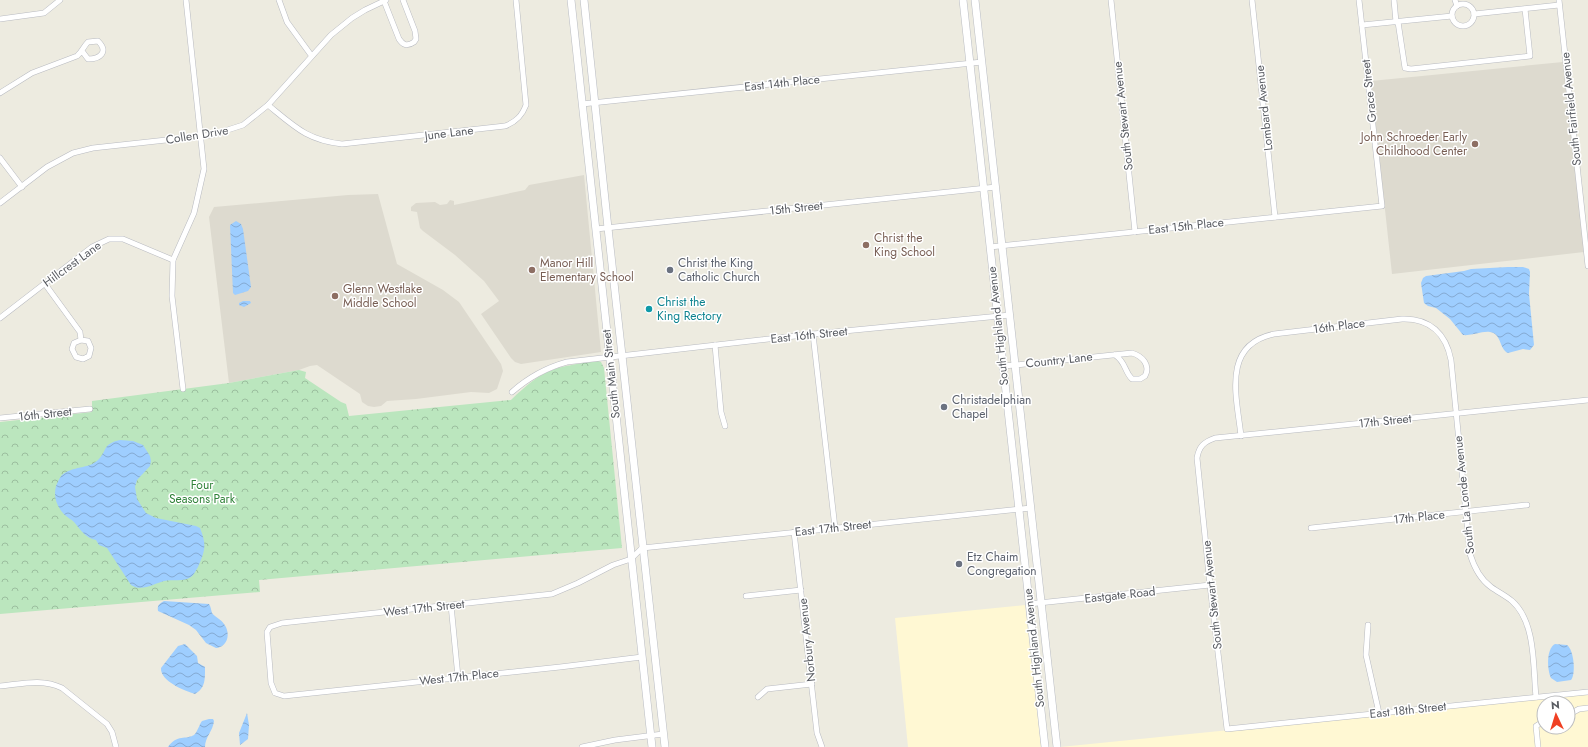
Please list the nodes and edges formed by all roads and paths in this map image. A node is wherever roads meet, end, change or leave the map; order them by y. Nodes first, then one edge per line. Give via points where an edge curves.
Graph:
1 (60, 0) edge
2 (186, 0) edge
3 (279, 0) edge
4 (385, 0) edge
5 (403, 0) edge
6 (516, 0) edge
7 (571, 0) edge
8 (584, 0) edge
9 (963, 0) edge
10 (975, 0) edge
11 (1111, 0) edge
12 (1252, 0) edge
13 (1359, 0) edge
14 (1394, 0) edge
15 (1455, 0) edge
16 (1559, 3) edge
17 (1457, 6) junction
18 (1525, 9) junction
19 (1474, 14) junction
20 (1452, 16) junction
21 (0, 19) edge
22 (1397, 22) junction
23 (1362, 25) junction
24 (82, 52) dead end
25 (312, 55) junction
26 (982, 62) junction
27 (969, 63) junction
28 (0, 93) edge
29 (595, 102) junction
30 (582, 104) junction
31 (268, 105) junction
32 (201, 136) junction
33 (0, 158) edge
34 (22, 187) junction
35 (996, 187) junction
36 (984, 188) junction
37 (0, 203) edge
38 (1382, 206) joint
39 (1275, 217) junction
40 (608, 228) junction
41 (596, 229) junction
42 (1135, 232) junction
43 (1003, 246) junction
44 (990, 247) junction
45 (1587, 253) edge
46 (173, 260) junction
47 (1588, 266) edge
48 (44, 284) junction
49 (1010, 315) junction
50 (997, 316) junction
51 (0, 318) edge
52 (813, 334) junction
53 (81, 340) dead end
54 (715, 345) junction
55 (622, 355) junction
56 (1115, 355) junction
57 (609, 357) junction
58 (1015, 365) junction
59 (1003, 366) junction
60 (183, 389) dead end
61 (512, 392) dead end
62 (1588, 400) edge
63 (90, 409) dead end
64 (1456, 414) junction
65 (0, 418) edge
66 (726, 426) dead end
67 (1241, 436) junction
68 (1198, 462) joint
69 (1527, 505) dead end
70 (1031, 508) junction
71 (1018, 509) junction
72 (1465, 512) junction
73 (834, 528) junction
74 (1311, 528) dead end
75 (794, 532) junction
76 (642, 548) junction
77 (631, 559) junction
78 (1210, 586) junction
79 (801, 590) junction
80 (746, 596) dead end
81 (1041, 603) junction
82 (1029, 604) junction
83 (451, 605) junction
84 (1368, 625) dead end
85 (642, 657) junction
86 (458, 677) junction
87 (812, 684) junction
88 (0, 686) edge
89 (1588, 692) edge
90 (275, 693) joint
91 (1557, 695) edge
92 (758, 697) dead end
93 (1536, 697) joint
94 (1588, 708) edge
95 (1576, 711) edge
96 (1379, 713) junction
97 (1227, 729) joint
98 (663, 734) junction
99 (1537, 735) edge
100 (651, 736) junction
101 (116, 747) edge
102 (582, 747) edge
103 (652, 747) edge
104 (665, 747) edge
105 (822, 747) edge
106 (1045, 747) edge
107 (1057, 747) edge
108 (1538, 747) edge

1 - 21 street via 44,13
2 - 32 street
3 - 25 street via 289,26
4 - 5 street via 399,39 406,46 414,42 416,34
4 - 25 street, Collen Drive via 348,22
6 - 31 street, June Lane via 526,105 520,117 513,123 505,126 342,144 302,132
7 - 30 main road, South Main Street
8 - 29 main road, South Main Street
9 - 27 main road, South Highland Avenue
10 - 26 main road, South Highland Avenue
11 - 42 street, South Stewart Avenue
12 - 39 street, Lombard Avenue
13 - 23 street, Grace Street
14 - 22 street
15 - 17 street
16 - 18 street
16 - 45 street, South Fairfield Avenue
17 - 19 street via 1466,5
17 - 20 street
18 - 19 street
18 - 22 street via 1530,56 1411,69 1405,68
19 - 20 street via 1471,22 1462,26 1454,22
20 - 22 street
22 - 23 street
23 - 38 street, Grace Street
24 - 28 street via 32,73
25 - 31 street, Collen Drive
26 - 27 street, East 14th Place
26 - 35 main road, South Highland Avenue
27 - 29 street, East 14th Place
27 - 36 main road, South Highland Avenue
29 - 30 street, East 14th Place
29 - 40 main road, South Main Street
30 - 41 main road, South Main Street
31 - 32 street, Collen Drive via 243,125
32 - 34 street, Collen Drive via 84,150 54,162
32 - 46 street via 204,169 200,191 194,213
33 - 34 street
34 - 37 street, Collen Drive
35 - 36 street, 15th Street
35 - 43 main road, South Highland Avenue
36 - 40 street, 15th Street
36 - 44 main road, South Highland Avenue
38 - 39 street, East 15th Place
39 - 42 street, East 15th Place
40 - 41 street, 15th Street
40 - 55 main road, South Main Street
41 - 57 main road, South Main Street
42 - 43 street, East 15th Place
43 - 44 street, East 15th Place
43 - 49 main road, South Highland Avenue
44 - 50 main road, South Highland Avenue
45 - 47 street, South Fairfield Avenue
46 - 48 street, Hillcrest Lane via 122,239 109,239 92,247
46 - 60 street via 172,296
48 - 51 street, Hillcrest Lane
48 - 53 street via 80,332
49 - 50 street, East 16th Street
49 - 58 main road, South Highland Avenue
50 - 52 street, East 16th Street
50 - 59 main road, South Highland Avenue
52 - 54 street, East 16th Street
52 - 73 street
54 - 55 street, East 16th Street
54 - 66 street via 721,412
55 - 57 street, East 16th Street
55 - 76 main road, South Main Street
56 - 56 street, Country Lane via 1137,354 1147,364 1145,376 1132,379 1122,359
56 - 58 street, Country Lane
57 - 61 street via 552,366 538,372
57 - 77 main road, South Main Street
58 - 59 street, Country Lane
58 - 70 main road, South Highland Avenue
59 - 71 main road, South Highland Avenue
62 - 64 street, 17th Street
63 - 65 street, 16th Street
64 - 67 street, 17th Street
64 - 67 street, 16th Place via 1451,360 1445,340 1422,321 1402,318 1274,334 1255,341 1239,360 1235,373
64 - 72 street, South La Londe Avenue
67 - 68 street, 17th Street via 1207,441 1199,448
68 - 78 street, South Stewart Avenue
69 - 72 street, 17th Place
70 - 71 street, East 17th Street
70 - 81 main road, South Highland Avenue
71 - 73 street, East 17th Street
71 - 82 main road, South Highland Avenue
72 - 74 street, 17th Place
72 - 93 street, South La Londe Avenue via 1470,554 1476,570 1490,586 1512,601 1520,610 1528,627
73 - 75 street, East 17th Street
75 - 76 street, East 17th Street
75 - 79 street, Norbury Avenue
76 - 77 street, West 17th Street
76 - 98 main road, South Main Street
77 - 83 street, West 17th Street via 552,594
77 - 85 main road, South Main Street
78 - 81 street, Eastgate Road
78 - 97 street, South Stewart Avenue
79 - 80 street
79 - 87 street, Norbury Avenue
81 - 82 street, Eastgate Road
81 - 107 main road, South Highland Avenue
82 - 106 main road, South Highland Avenue
83 - 86 street
83 - 90 street, West 17th Street via 272,626 267,632 267,637 271,683
84 - 96 street via 1366,655
85 - 86 street, West 17th Place
85 - 100 main road, South Main Street
86 - 90 street, West 17th Place via 284,696
87 - 92 street via 768,689
87 - 105 street, Norbury Avenue via 817,733
88 - 101 street via 42,682 62,688 107,724
89 - 91 street, East 18th Street
93 - 96 street, East 18th Street
94 - 95 street
96 - 97 street, East 18th Street
98 - 100 street
98 - 104 main road, South Main Street
99 - 108 street
100 - 102 street
100 - 103 main road, South Main Street

